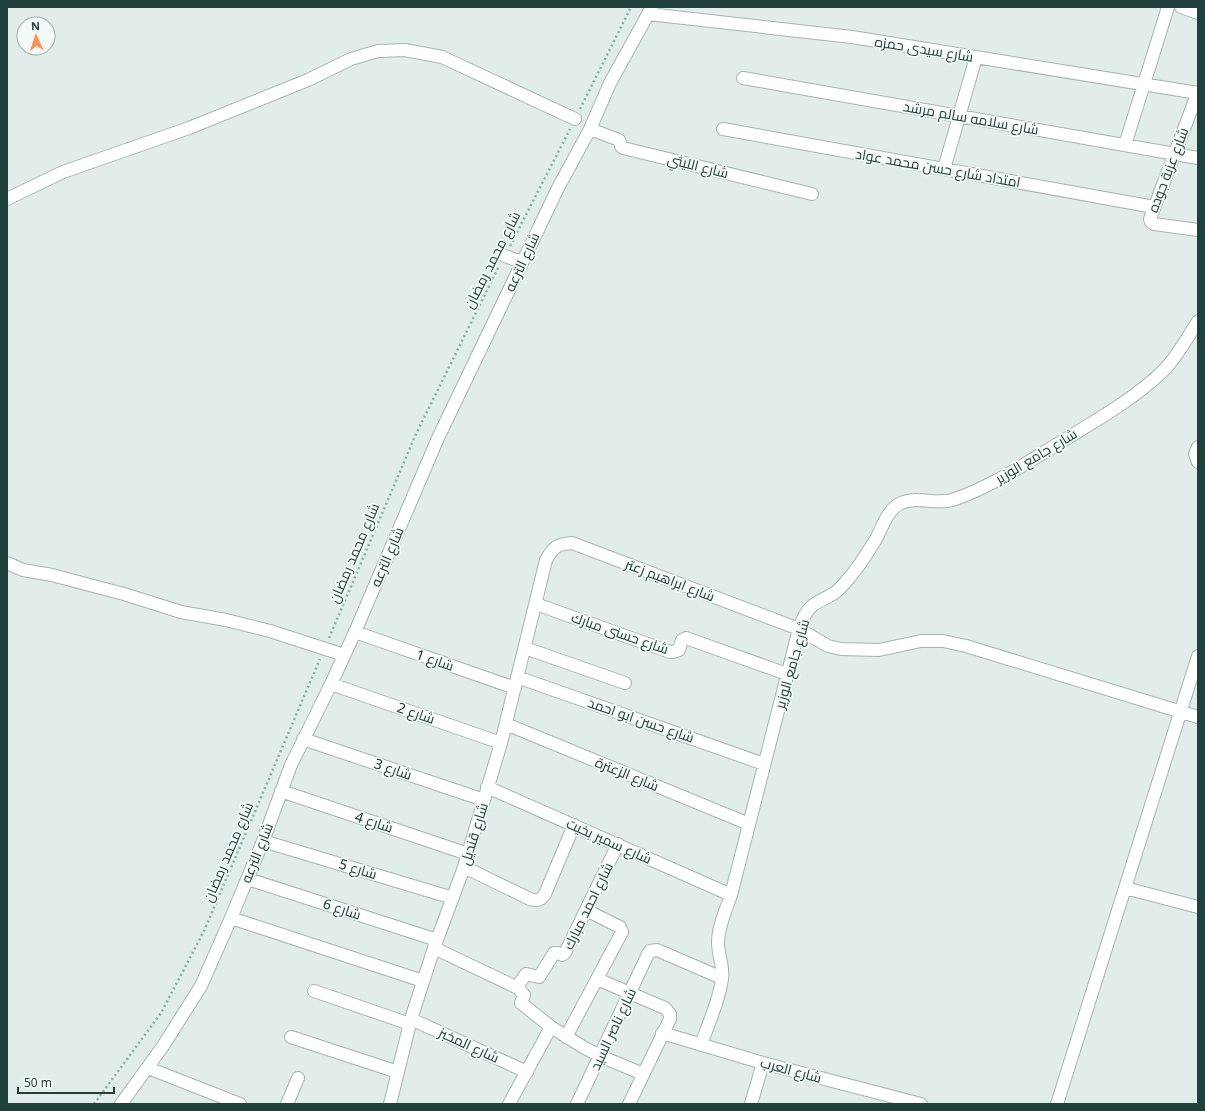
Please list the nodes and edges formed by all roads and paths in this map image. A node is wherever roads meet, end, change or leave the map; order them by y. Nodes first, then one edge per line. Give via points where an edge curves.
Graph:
1 (630, 7) edge
2 (1168, 7) edge
3 (1181, 7) edge
4 (650, 11) edge
5 (1198, 12) edge
6 (976, 57) junction
7 (743, 78) dead end
8 (1144, 84) junction
9 (1198, 92) edge
10 (959, 116) junction
11 (575, 119) junction
12 (590, 129) junction
13 (723, 129) dead end
14 (1125, 145) junction
15 (1174, 153) junction
16 (1198, 158) edge
17 (944, 168) junction
18 (812, 194) dead end
19 (7, 199) edge
20 (1154, 207) junction
21 (1198, 230) edge
22 (505, 256) junction
23 (522, 262) junction
24 (1198, 321) edge
25 (1198, 447) edge
26 (1198, 462) edge
27 (546, 560) joint
28 (7, 563) edge
29 (536, 604) junction
30 (799, 629) junction
31 (355, 632) junction
32 (325, 648) junction
33 (524, 648) junction
34 (344, 655) junction
35 (1198, 656) edge
36 (787, 674) junction
37 (625, 682) dead end
38 (516, 683) junction
39 (331, 684) junction
40 (1180, 712) junction
41 (1198, 718) edge
42 (506, 724) junction
43 (303, 739) junction
44 (501, 743) junction
45 (764, 764) junction
46 (487, 787) junction
47 (280, 791) junction
48 (484, 800) junction
49 (749, 824) junction
50 (574, 825) junction
51 (263, 841) junction
52 (618, 844) junction
53 (468, 854) junction
54 (464, 868) junction
55 (248, 879) junction
56 (1125, 888) junction
57 (731, 894) junction
58 (453, 898) junction
59 (1198, 907) edge
60 (586, 910) junction
61 (231, 918) junction
62 (436, 944) junction
63 (722, 978) junction
64 (597, 979) junction
65 (423, 981) junction
66 (518, 988) junction
67 (314, 991) dead end
68 (630, 993) junction
69 (410, 1021) junction
70 (551, 1027) junction
71 (662, 1033) junction
72 (566, 1037) junction
73 (291, 1038) dead end
74 (701, 1045) junction
75 (600, 1056) junction
76 (763, 1063) junction
77 (148, 1068) junction
78 (398, 1072) junction
79 (527, 1072) junction
80 (643, 1074) junction
81 (298, 1078) dead end
82 (94, 1104) edge
83 (121, 1104) edge
84 (240, 1104) edge
85 (287, 1104) edge
86 (390, 1104) edge
87 (509, 1104) edge
88 (577, 1104) edge
89 (629, 1104) edge
90 (751, 1104) edge
91 (921, 1104) edge
92 (1057, 1104) edge

1 - 11 path, شارع محمد رمضان
2 - 8 street
3 - 5 street
4 - 6 street, شارع سيدى حمزه via 852,37
4 - 12 street, شارع الترعه via 610,83
6 - 8 street, شارع سيدى حمزه
6 - 10 street
7 - 10 street, شارع سلامه سالم مرشد
8 - 9 street, شارع سيدى حمزه
8 - 14 street
9 - 15 street, شارع عزبة جوده
10 - 14 street, شارع سلامه سالم مرشد
10 - 17 street
11 - 19 street via 442,57 405,50 378,51 351,59 308,80 189,128 63,172
11 - 22 path, شارع محمد رمضان
12 - 18 street, شارع الليثي via 619,140 623,148
12 - 23 street, شارع الترعه
13 - 17 street, امتداد شارع حسن محمد عواد
14 - 15 street, شارع سلامه سالم مرشد
15 - 16 street, شارع سلامه سالم مرشد
15 - 20 street, شارع عزبة جوده
17 - 20 street, امتداد شارع حسن محمد عواد
20 - 21 street, شارع عزبة جوده via 1150,219 1154,224
22 - 23 street
22 - 32 path, شارع محمد رمضان via 416,434
23 - 31 street, شارع الترعه via 438,438
24 - 30 street, شارع جامع الوزير via 1178,354 1164,370 1109,413 993,482 952,500 915,500 897,505 854,572 834,593 812,606 805,614
25 - 26 street via 1195,454
27 - 29 street, شارع قنديل
27 - 30 street, شارع ابراهيم زعتر via 556,547 572,543
28 - 32 street via 23,570 82,582 181,612 270,631
29 - 33 street, شارع قنديل
29 - 36 street, شارع حسنى مبارك via 670,652 679,650 682,640 686,638
30 - 36 street, شارع جامع الوزير
30 - 40 street, شارع ابراهيم زعتر via 828,646 841,649 879,650 921,641 943,641 966,646
31 - 34 street, شارع الترعه
31 - 38 street, شارع 1
32 - 34 street
32 - 82 path, شارع محمد رمضان via 204,931 161,1013
33 - 37 street
33 - 38 street, شارع قنديل
34 - 39 street, شارع الترعه
35 - 40 street
36 - 45 street, شارع جامع الوزير
38 - 42 street, شارع قنديل
38 - 45 street, شارع حسن ابو احمد
39 - 43 street, شارع الترعه
39 - 44 street, شارع 2
40 - 41 street, شارع ابراهيم زعتر
40 - 56 street
42 - 44 street, شارع قنديل
42 - 49 street, شارع الزعترة
43 - 47 street, شارع الترعه
43 - 48 street, شارع 3
44 - 46 street, شارع قنديل
45 - 49 street, شارع جامع الوزير
46 - 48 street, شارع قنديل
46 - 50 street, شارع سمير بخيت
47 - 51 street, شارع الترعه
47 - 53 street, شارع 4
48 - 53 street, شارع قنديل
49 - 57 street, شارع جامع الوزير
50 - 52 street, شارع سمير بخيت
50 - 54 street via 541,899 530,899
51 - 55 street, شارع الترعه
51 - 58 street, شارع 5
52 - 57 street, شارع سمير بخيت
52 - 60 street, شارع احمد مبارك
53 - 54 street, شارع قنديل
54 - 58 street, شارع قنديل
55 - 61 street, شارع الترعه
55 - 62 street, شارع 6
56 - 59 street
56 - 92 street
57 - 63 street, شارع جامع الوزير via 718,942
58 - 62 street, شارع قنديل
60 - 64 street via 622,929
60 - 66 street, شارع احمد مبارك via 565,953 554,953 539,977 525,974
61 - 65 street
61 - 77 street, شارع الترعه via 201,986
62 - 65 street, شارع قنديل
62 - 66 street, شارع 6
63 - 68 street, شارع ناصر السيد via 657,950 650,951
63 - 74 street, شارع جامع الوزير
64 - 68 street
64 - 72 street
65 - 69 street, شارع قنديل
66 - 70 street via 524,995 521,1003
67 - 69 street, شارع المخبز
68 - 71 street via 669,1011 670,1019
68 - 75 street, شارع ناصر السيد
69 - 78 street, شارع قنديل
69 - 79 street, شارع المخبز
70 - 72 street
70 - 79 street
71 - 74 street, شارع العرب
71 - 80 street
72 - 75 street
73 - 78 street
74 - 76 street, شارع العرب
75 - 80 street
75 - 88 street, شارع ناصر السيد
76 - 90 street
76 - 91 street, شارع العرب
77 - 83 street, شارع الترعه
77 - 84 street
78 - 86 street, شارع قنديل
79 - 87 street
80 - 89 street
81 - 85 street

